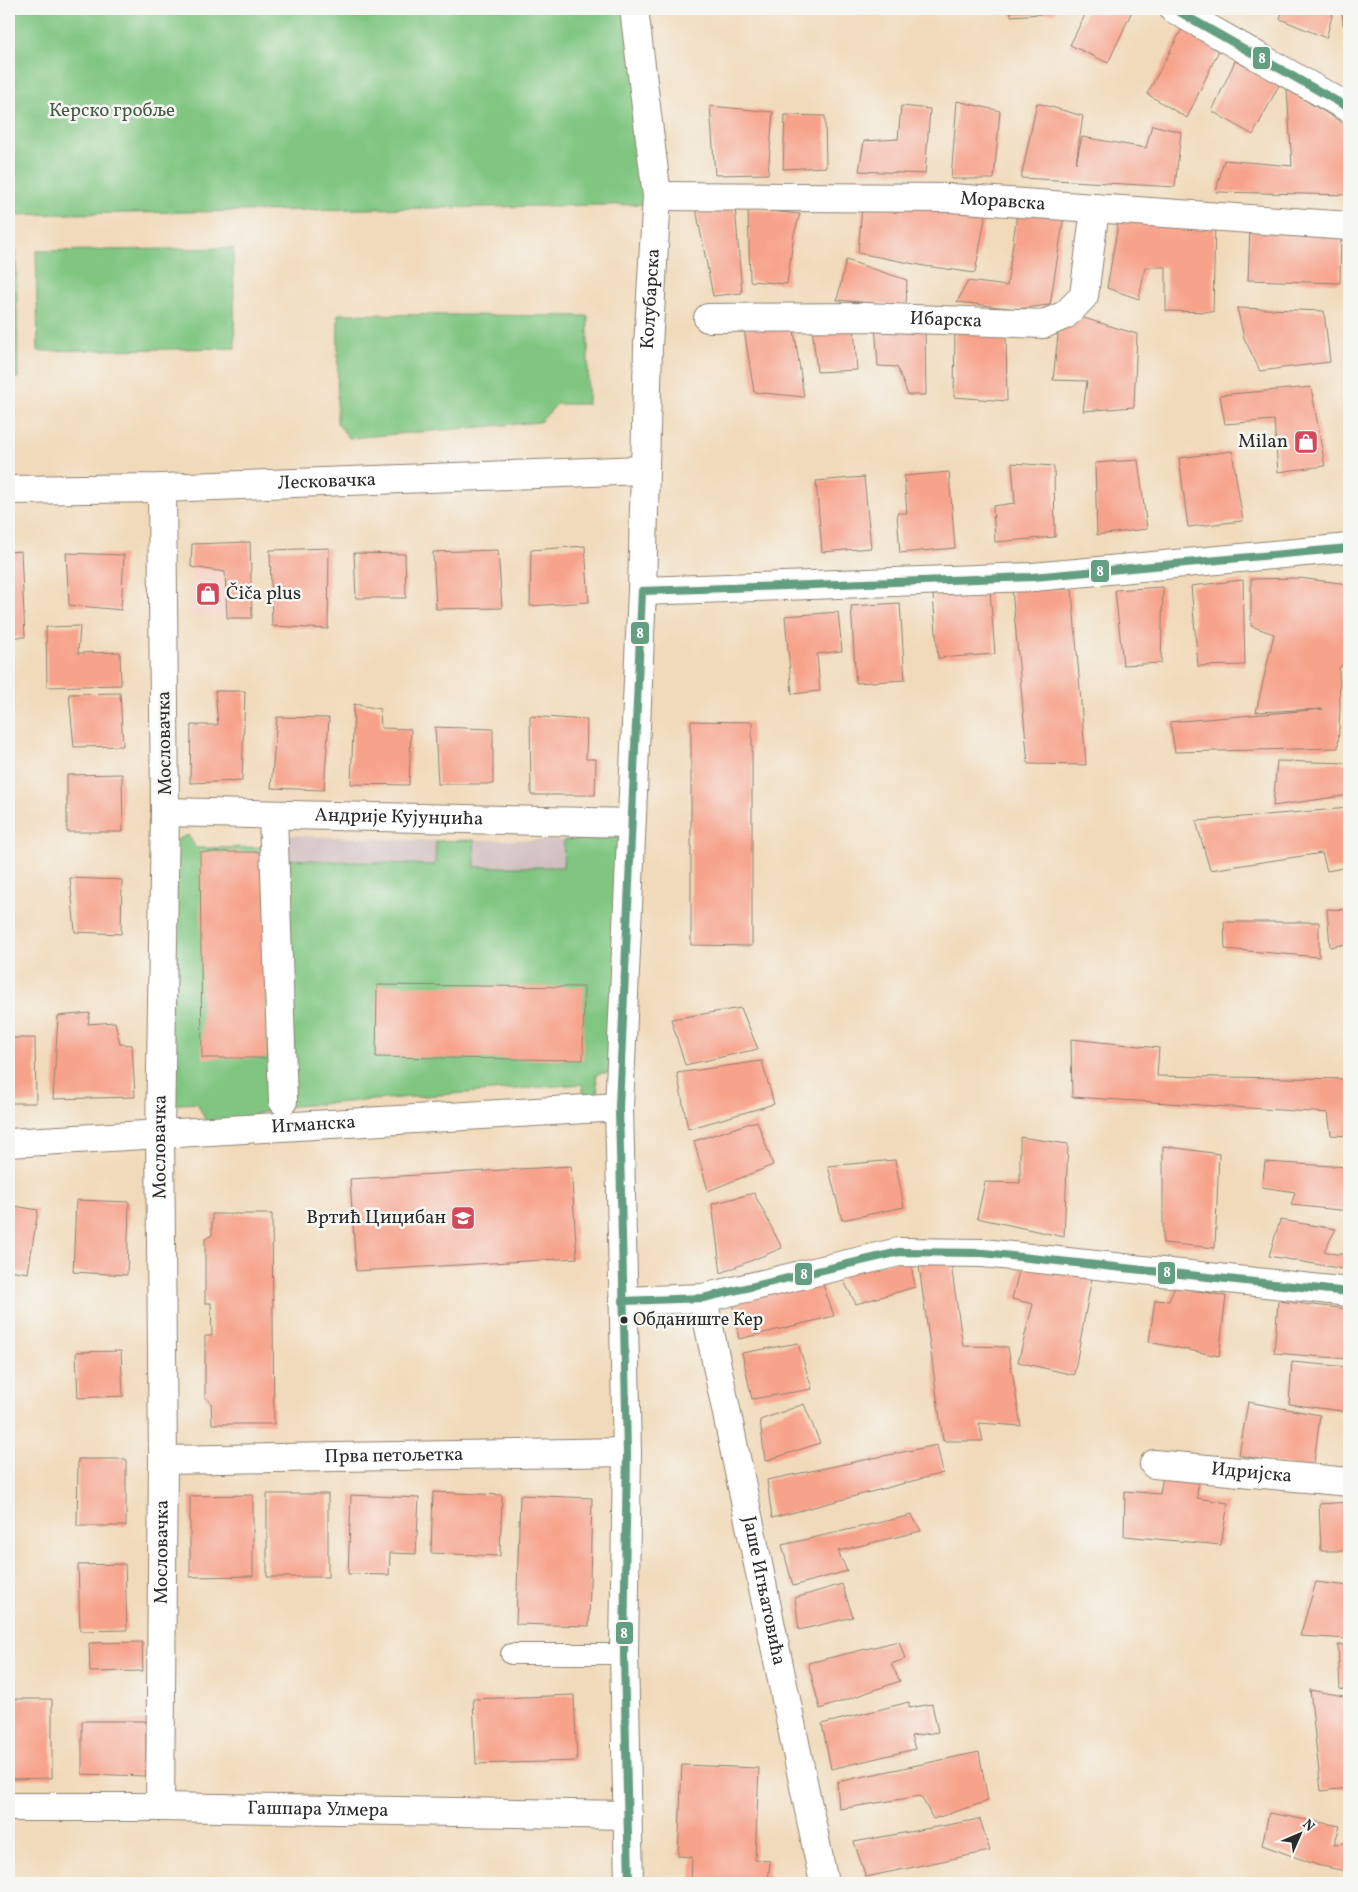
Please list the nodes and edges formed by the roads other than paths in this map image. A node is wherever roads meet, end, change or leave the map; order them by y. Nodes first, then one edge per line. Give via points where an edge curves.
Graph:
1 (634, 9) edge
2 (1174, 9) edge
3 (1349, 108) edge
4 (657, 196) junction
5 (1095, 208) junction
6 (1349, 226) edge
7 (708, 318) dead end
8 (644, 470) junction
9 (162, 488) junction
10 (9, 490) edge
11 (1349, 548) edge
12 (642, 591) junction
13 (165, 812) junction
14 (273, 814) junction
15 (631, 823) junction
16 (283, 1101) dead end
17 (619, 1107) junction
18 (160, 1135) junction
19 (9, 1144) edge
20 (1349, 1292) edge
21 (703, 1298) junction
22 (623, 1301) junction
23 (626, 1452) junction
24 (163, 1460) junction
25 (1154, 1464) dead end
26 (1349, 1482) edge
27 (512, 1654) dead end
28 (624, 1654) junction
29 (9, 1807) edge
30 (160, 1807) junction
31 (628, 1815) junction
32 (629, 1883) edge
33 (824, 1883) edge

1 - 4 street, Колубарска
2 - 3 street
4 - 5 street, Моравска via 951,198
4 - 8 street, Колубарска
5 - 6 street, Моравска
5 - 7 street, Ибарска via 1084,296 1066,314 1044,324 864,317
8 - 9 street, Лесковачка
8 - 12 street, Колубарска
9 - 10 street, Лесковачка
9 - 13 street, Мословачка
11 - 12 street via 1034,577
12 - 15 street, Колубарска
13 - 14 street, Андрије Кујунџића
13 - 18 street, Мословачка
14 - 15 street, Андрије Кујунџића
14 - 16 street
15 - 17 street, Колубарска
17 - 18 street, Игманска
17 - 22 street, Колубарска
18 - 19 street, Игманска
18 - 24 street, Мословачка
20 - 21 street via 983,1253 899,1252
21 - 22 street
21 - 33 street, Јаше Игњатовића
22 - 23 street, Колубарска
23 - 24 street, Прва петољетка
23 - 28 street, Колубарска
24 - 30 street, Мословачка
25 - 26 street, Идријска
27 - 28 lane
28 - 31 street, Колубарска
29 - 30 street, Гашпара Улмера
30 - 31 street, Гашпара Улмера
31 - 32 street, Колубарска

